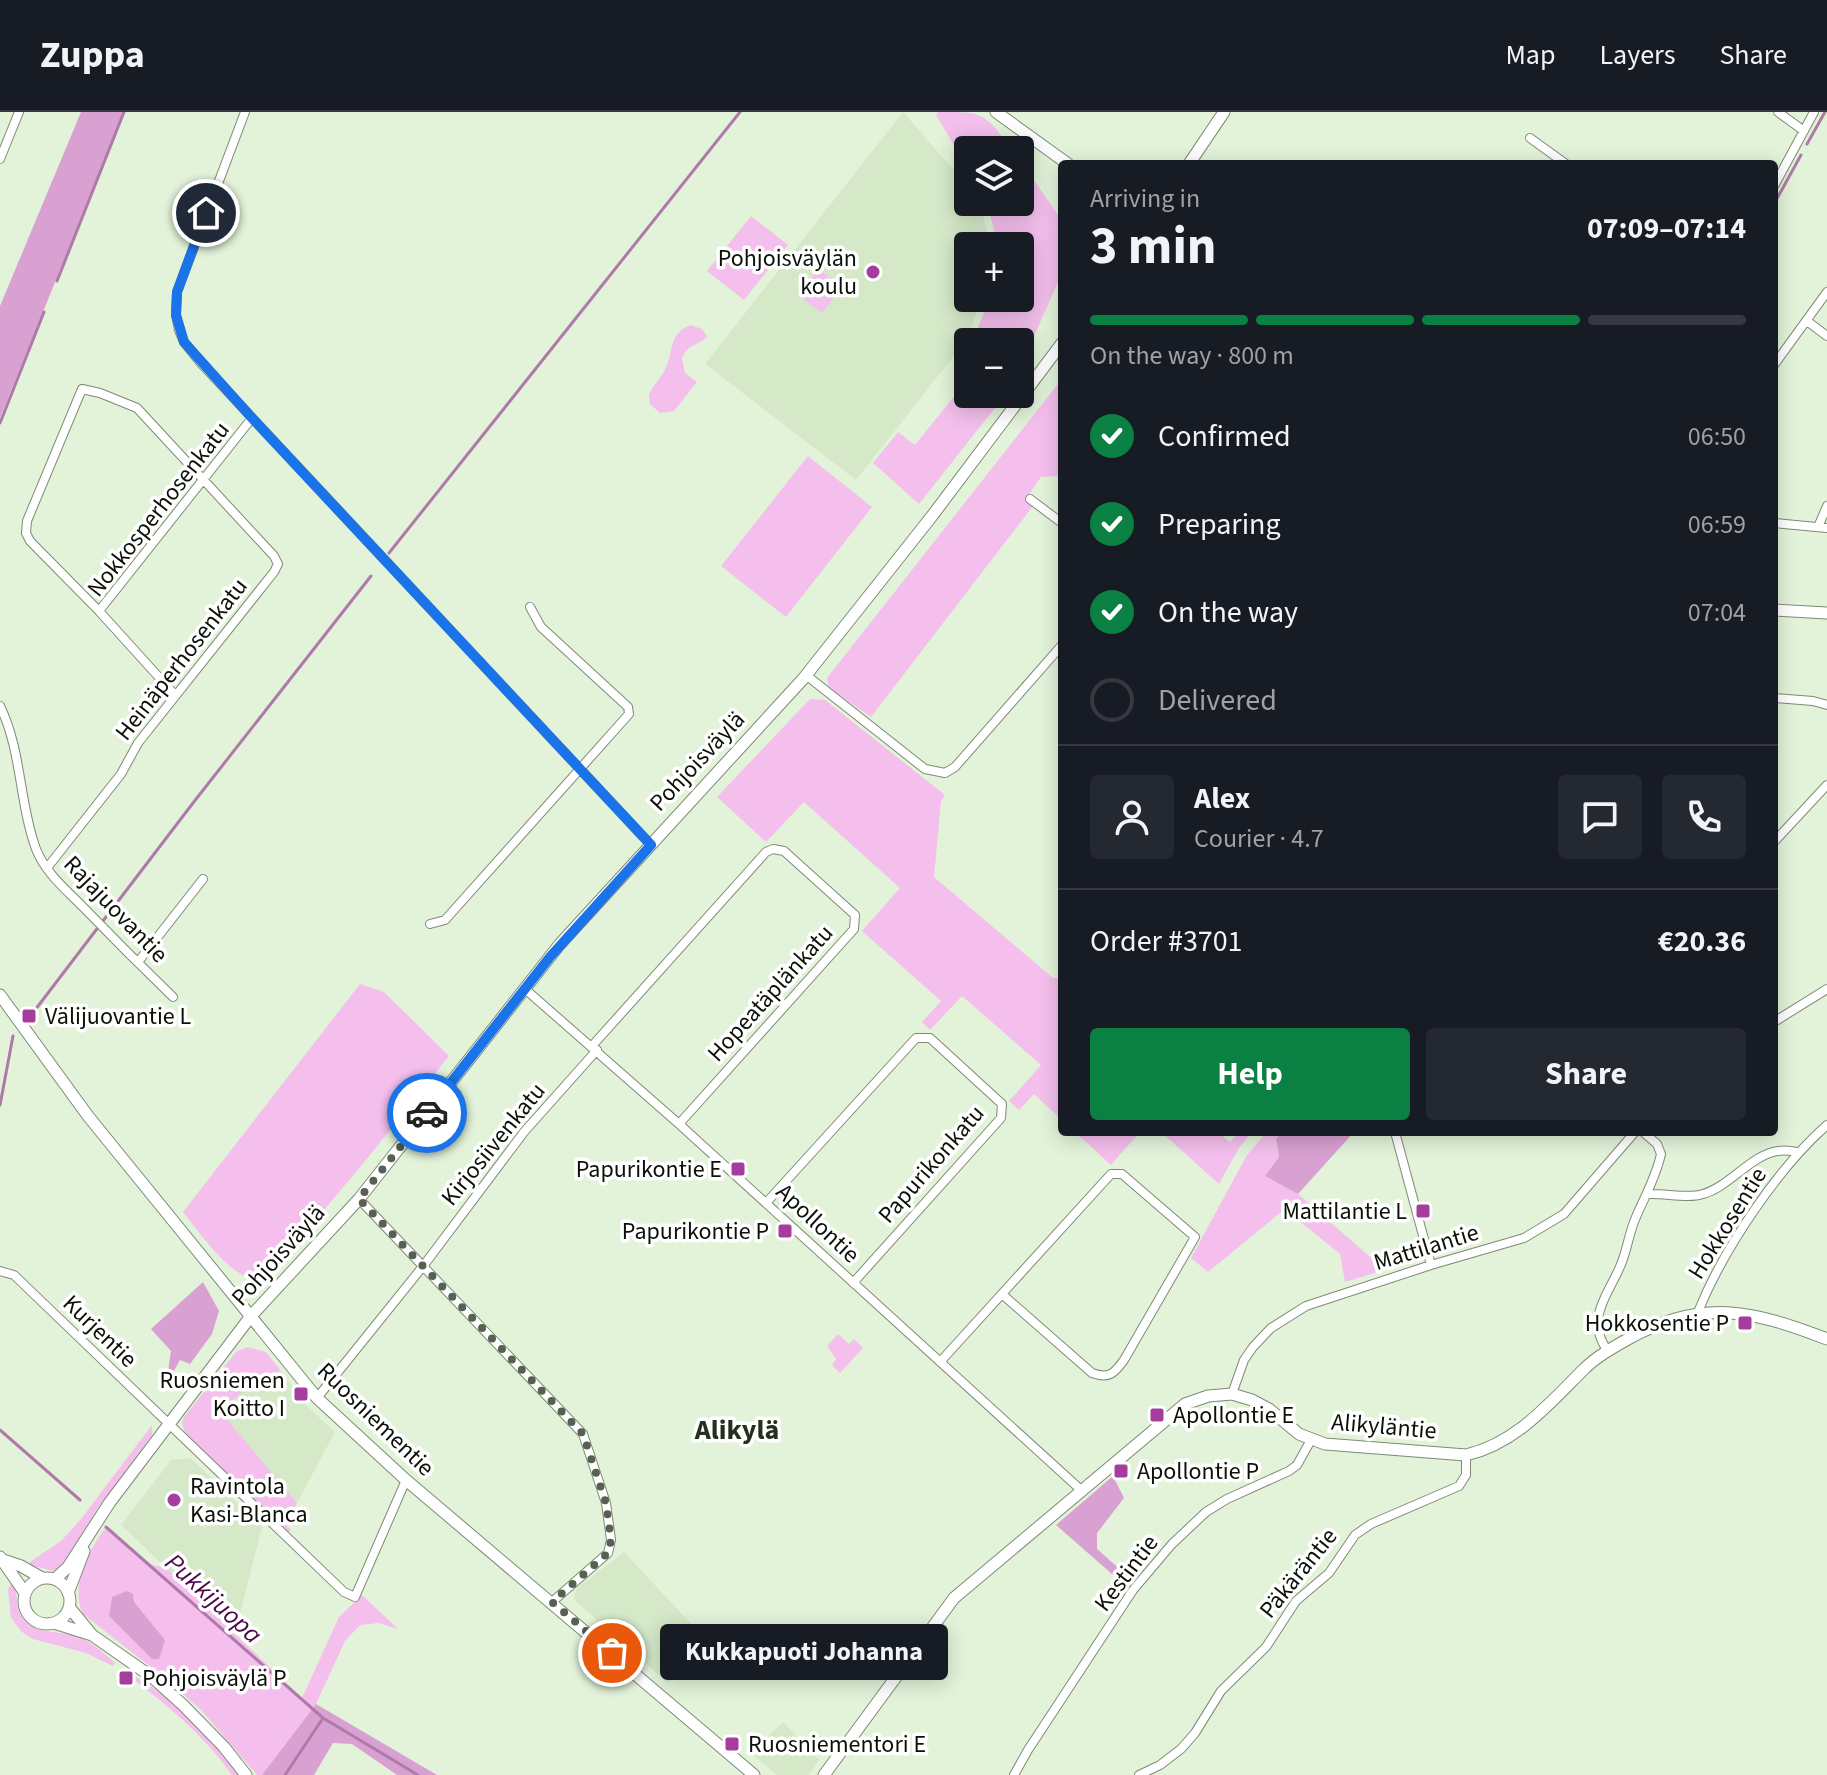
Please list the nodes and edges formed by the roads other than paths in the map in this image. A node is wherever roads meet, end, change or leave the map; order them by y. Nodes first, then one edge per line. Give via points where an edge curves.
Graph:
1 (19, 112) edge
2 (245, 112) edge
3 (996, 112) edge
4 (1224, 112) edge
5 (1778, 112) edge
6 (1814, 112) edge
7 (1804, 131) junction
8 (1530, 138) dead end
9 (1201, 149) junction
10 (0, 159) edge
11 (1062, 160) edge
12 (1192, 160) edge
13 (1197, 160) edge
14 (1560, 160) edge
15 (1778, 179) edge
16 (1827, 292) edge
17 (1807, 321) junction
18 (1827, 336) edge
19 (1058, 348) edge
20 (1778, 360) edge
21 (252, 418) junction
22 (204, 480) junction
23 (1030, 499) dead end
24 (1827, 506) edge
25 (1058, 520) edge
26 (1778, 523) edge
27 (1823, 528) edge
28 (530, 607) dead end
29 (1778, 610) edge
30 (99, 611) junction
31 (1827, 613) edge
32 (1058, 650) edge
33 (806, 675) junction
34 (175, 695) junction
35 (1778, 698) edge
36 (1827, 705) edge
37 (0, 706) edge
38 (581, 770) junction
39 (1827, 785) edge
40 (1778, 838) edge
41 (651, 845) junction
42 (47, 868) junction
43 (203, 879) dead end
44 (430, 924) dead end
45 (138, 962) junction
46 (525, 989) junction
47 (1827, 989) edge
48 (0, 995) edge
49 (173, 997) dead end
50 (1778, 1020) edge
51 (594, 1048) junction
52 (679, 1124) junction
53 (1827, 1125) edge
54 (1396, 1136) edge
55 (1632, 1136) edge
56 (1648, 1136) edge
57 (1797, 1152) junction
58 (1648, 1194) junction
59 (359, 1199) junction
60 (766, 1203) junction
61 (424, 1265) junction
62 (1431, 1265) junction
63 (0, 1271) edge
64 (853, 1283) junction
65 (1003, 1295) junction
66 (1698, 1312) junction
67 (251, 1316) junction
68 (1827, 1339) edge
69 (1607, 1350) junction
70 (940, 1362) junction
71 (1232, 1394) junction
72 (317, 1398) junction
73 (168, 1426) junction
74 (1311, 1440) junction
75 (1466, 1455) junction
76 (406, 1480) junction
77 (1081, 1490) junction
78 (87, 1539) junction
79 (2, 1558) edge
80 (42, 1578) junction
81 (55, 1579) junction
82 (25, 1593) junction
83 (68, 1593) junction
84 (552, 1602) junction
85 (69, 1607) junction
86 (54, 1623) junction
87 (92, 1635) junction
88 (246, 1775) edge
89 (754, 1775) edge
90 (824, 1775) edge
91 (1014, 1775) edge
92 (1139, 1775) edge

1 - 10 street
2 - 21 street via 184,267 176,315 184,342
3 - 11 main road
4 - 9 main road
5 - 7 street
6 - 7 street
7 - 15 street
8 - 14 street
9 - 12 main road
9 - 13 main road
16 - 17 street
17 - 18 street
17 - 20 street
19 - 33 main road, Pohjoisväylä
21 - 22 street, Nokkosperhosenkatu
21 - 38 street
22 - 30 street, Nokkosperhosenkatu
22 - 30 street via 137,408 82,389 26,533
22 - 34 street, Heinäperhosenkatu via 278,564
23 - 25 street
24 - 27 street
26 - 27 street
28 - 38 street via 541,627 628,707 629,714
29 - 31 main road
30 - 34 street, Nokkosperhosenkatu
32 - 33 street via 945,773 925,769
33 - 41 main road, Pohjoisväylä
34 - 42 street, Heinäperhosenkatu
35 - 36 street
37 - 42 street, Rajajuovantie via 30,831
38 - 41 street
38 - 44 street via 445,920
39 - 40 street
41 - 46 main road, Pohjoisväylä
42 - 45 street, Rajajuovantie
43 - 45 street
45 - 49 street, Rajajuovantie
46 - 51 street, Apollontie
46 - 59 main road, Pohjoisväylä
47 - 50 street
48 - 67 main road, Ruosniementie via 88,1116
51 - 52 street, Apollontie
51 - 52 street, Hopeatäplänkatu via 766,852 784,851 855,915 854,929
51 - 61 street, Kirjosiivenkatu
52 - 60 street, Apollontie
53 - 57 street, Hokkosentie
54 - 62 street
55 - 62 street, Mattilantie via 1564,1214 1524,1238
56 - 58 street via 1661,1154
57 - 58 street via 1777,1150 1707,1194
57 - 66 street, Hokkosentie via 1711,1280
58 - 69 street via 1597,1320
59 - 61 street
59 - 67 main road, Pohjoisväylä
60 - 64 street, Apollontie
60 - 64 street, Papurikonkatu via 916,1038 930,1038 1002,1104 1001,1118
61 - 72 street, Kirjosiivenkatu
61 - 84 street via 583,1434 606,1503 611,1540 608,1553
62 - 71 street, Mattilantie via 1306,1306 1271,1328 1244,1360
63 - 73 street, Kurjentie via 14,1275
64 - 70 street, Apollontie
65 - 65 street via 1111,1174 1122,1174 1195,1237 1112,1375 1092,1373
65 - 70 street
66 - 68 main road, Alikyläntie via 1771,1319
66 - 69 main road, Alikyläntie via 1642,1331
67 - 72 main road, Ruosniementie
67 - 73 main road, Pohjoisväylä
69 - 75 main road, Alikyläntie via 1527,1425
70 - 77 street, Apollontie
71 - 74 main road, Alikyläntie via 1269,1409
71 - 77 main road via 1185,1404
72 - 76 main road, Ruosniementie
73 - 76 street, Kurjentie via 355,1597
73 - 78 main road, Pohjoisväylä
74 - 75 main road, Alikyläntie
74 - 91 street, Kestintie via 1289,1471 1206,1512 1172,1544 1133,1590
75 - 92 street, Päkäräntie via 1466,1475 1459,1486 1355,1535 1329,1573 1296,1601 1266,1647 1221,1691 1181,1749
76 - 84 main road, Ruosniementie
77 - 90 main road via 954,1598
78 - 81 main road, Pohjoisväylä
78 - 83 main road, Pohjoisväylä
79 - 80 main road
79 - 82 main road
80 - 81 main road
80 - 82 main road
81 - 83 main road
82 - 86 main road via 30,1617
83 - 85 main road
84 - 89 main road, Ruosniementie
85 - 86 main road
85 - 87 main road
86 - 87 main road
87 - 88 main road via 183,1705

